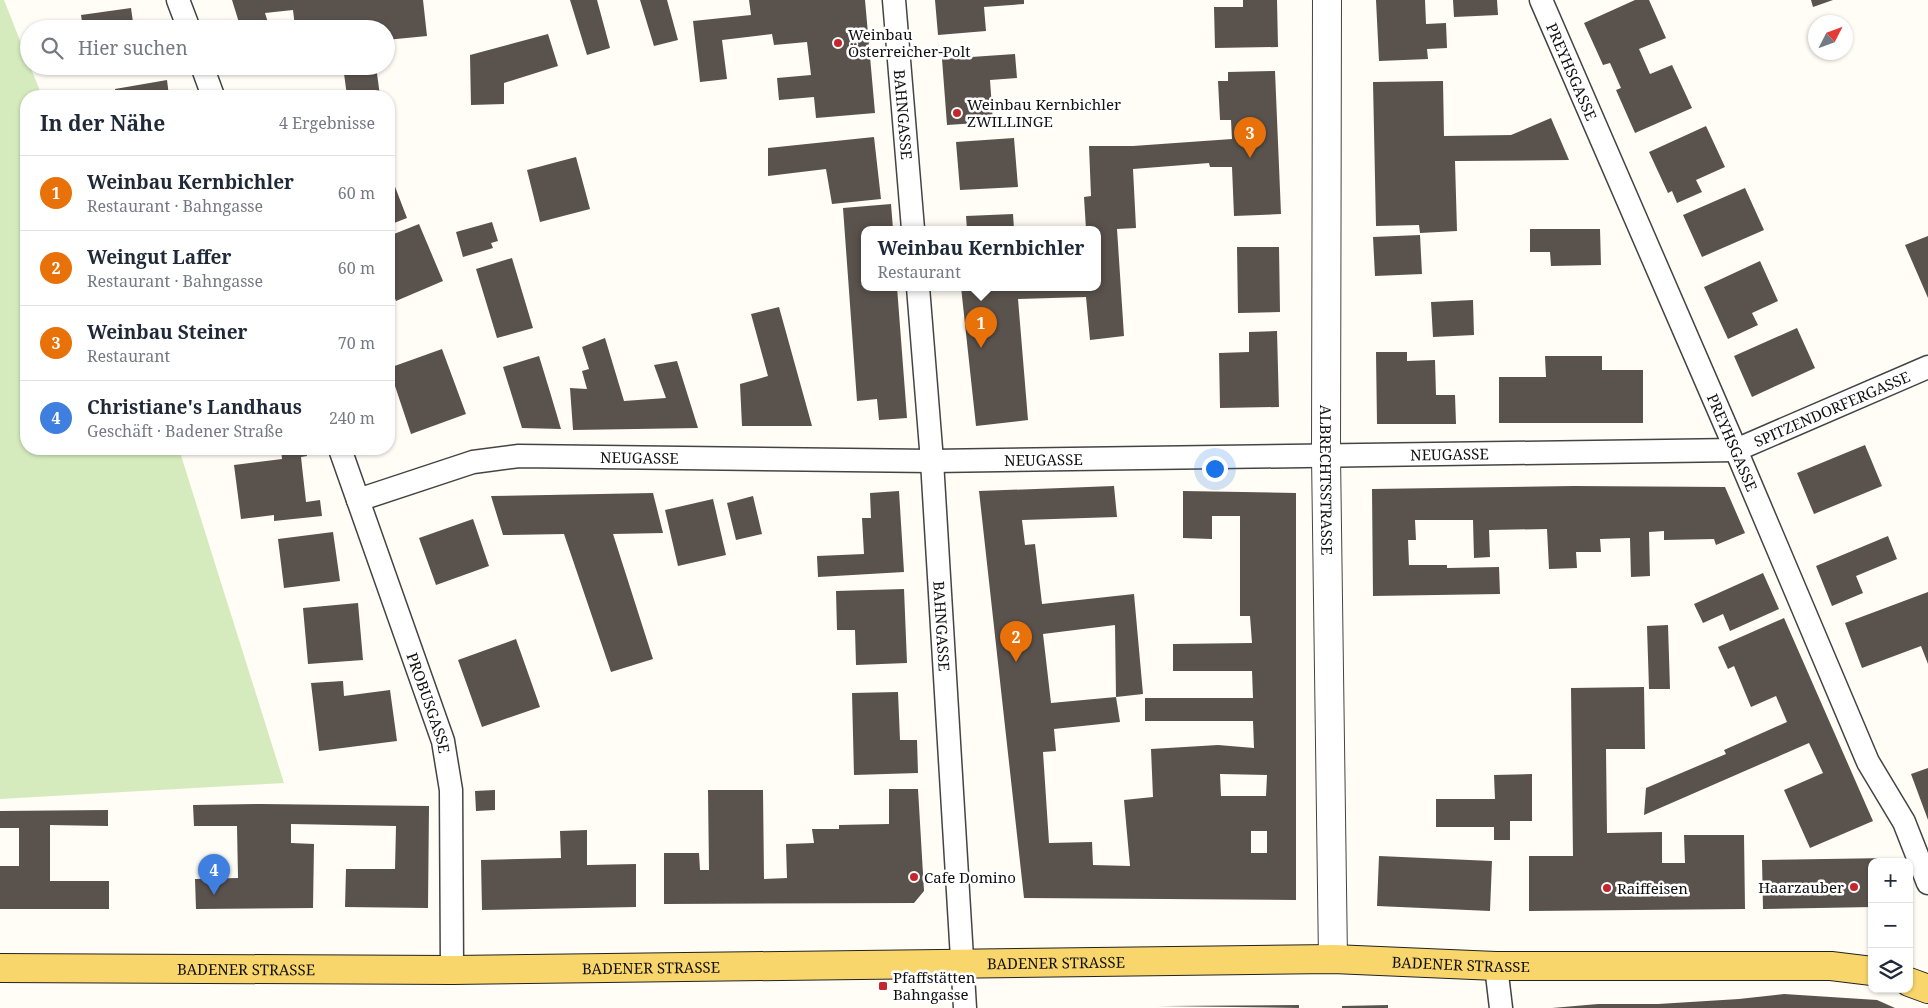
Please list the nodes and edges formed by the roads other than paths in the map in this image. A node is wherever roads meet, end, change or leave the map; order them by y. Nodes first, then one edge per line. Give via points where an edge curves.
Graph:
1 (178, 0) edge
2 (894, 0) edge
3 (1327, 0) edge
4 (1541, 0) edge
5 (185, 20) edge
6 (205, 75) edge
7 (211, 90) edge
8 (913, 226) edge
9 (918, 291) edge
10 (1928, 367) edge
11 (1736, 450) junction
12 (342, 455) edge
13 (1326, 456) junction
14 (932, 461) junction
15 (358, 500) junction
16 (1928, 883) edge
17 (1333, 959) junction
18 (962, 965) junction
19 (1496, 966) junction
20 (0, 968) edge
21 (452, 970) junction
22 (1868, 971) edge
23 (1913, 983) edge
24 (1928, 989) edge
25 (965, 1008) edge
26 (1501, 1008) edge

1 - 5 street
2 - 8 street, BAHNGASSE
3 - 13 street, ALBRECHTSSTRASSE
4 - 11 street, PREYHSGASSE
6 - 7 street
9 - 14 street, BAHNGASSE
10 - 11 street, SPITZENDORFERGASSE
11 - 13 street, NEUGASSE
11 - 16 street, PREYHSGASSE via 1868,762 1904,822
12 - 15 street, PROBUSGASSE
13 - 14 street, NEUGASSE
13 - 17 street, ALBRECHTSSTRASSE
14 - 15 street, NEUGASSE via 519,456 473,462
14 - 18 street, BAHNGASSE
15 - 21 street, PROBUSGASSE via 443,740 451,790
17 - 18 main road, BADENER STRASSE via 1041,961
17 - 19 main road, BADENER STRASSE
18 - 21 main road, BADENER STRASSE
18 - 25 street, BAHNGASSE
19 - 22 main road, BADENER STRASSE via 1831,966
19 - 26 street
20 - 21 main road, BADENER STRASSE
23 - 24 main road

